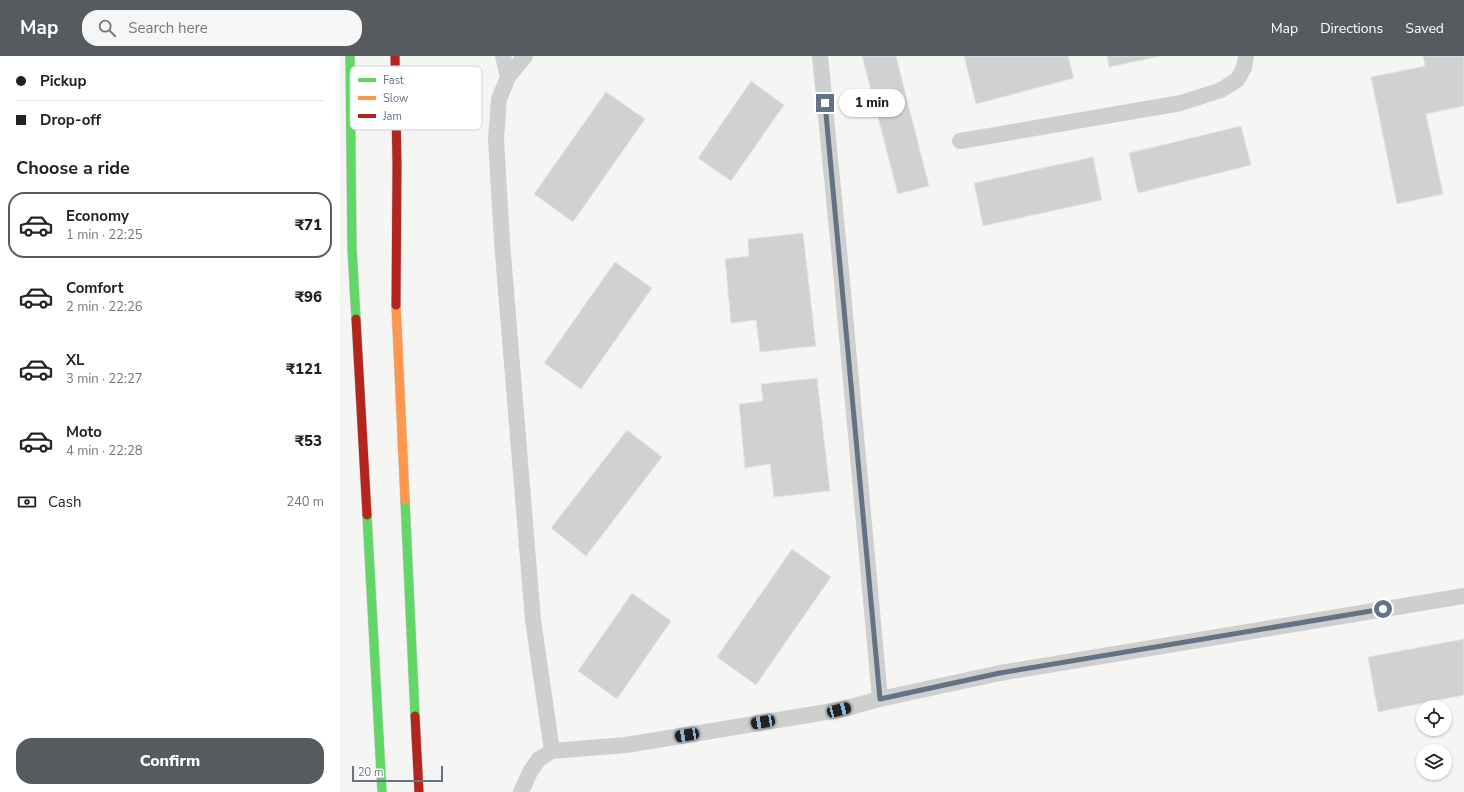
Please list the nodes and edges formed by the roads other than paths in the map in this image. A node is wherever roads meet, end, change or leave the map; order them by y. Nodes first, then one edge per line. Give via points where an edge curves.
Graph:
1 (350, 56) edge
2 (395, 56) edge
3 (503, 56) edge
4 (525, 56) edge
5 (820, 56) edge
6 (1246, 56) edge
7 (350, 66) edge
8 (395, 66) edge
9 (508, 77) junction
10 (351, 130) edge
11 (396, 130) edge
12 (960, 141) dead end
13 (1464, 596) edge
14 (880, 699) junction
15 (552, 751) junction
16 (382, 792) edge
17 (419, 792) edge
18 (521, 792) edge

1 - 7 street
2 - 8 street
3 - 9 lane
4 - 9 lane
5 - 14 lane
6 - 12 lane via 1244,68 1237,80 1221,90 1181,103
9 - 15 lane via 499,100 496,139 502,242 533,620
10 - 16 street via 352,248
11 - 17 street via 396,308
13 - 14 lane via 1000,673
14 - 15 lane via 839,710 633,744
15 - 18 lane via 539,759

